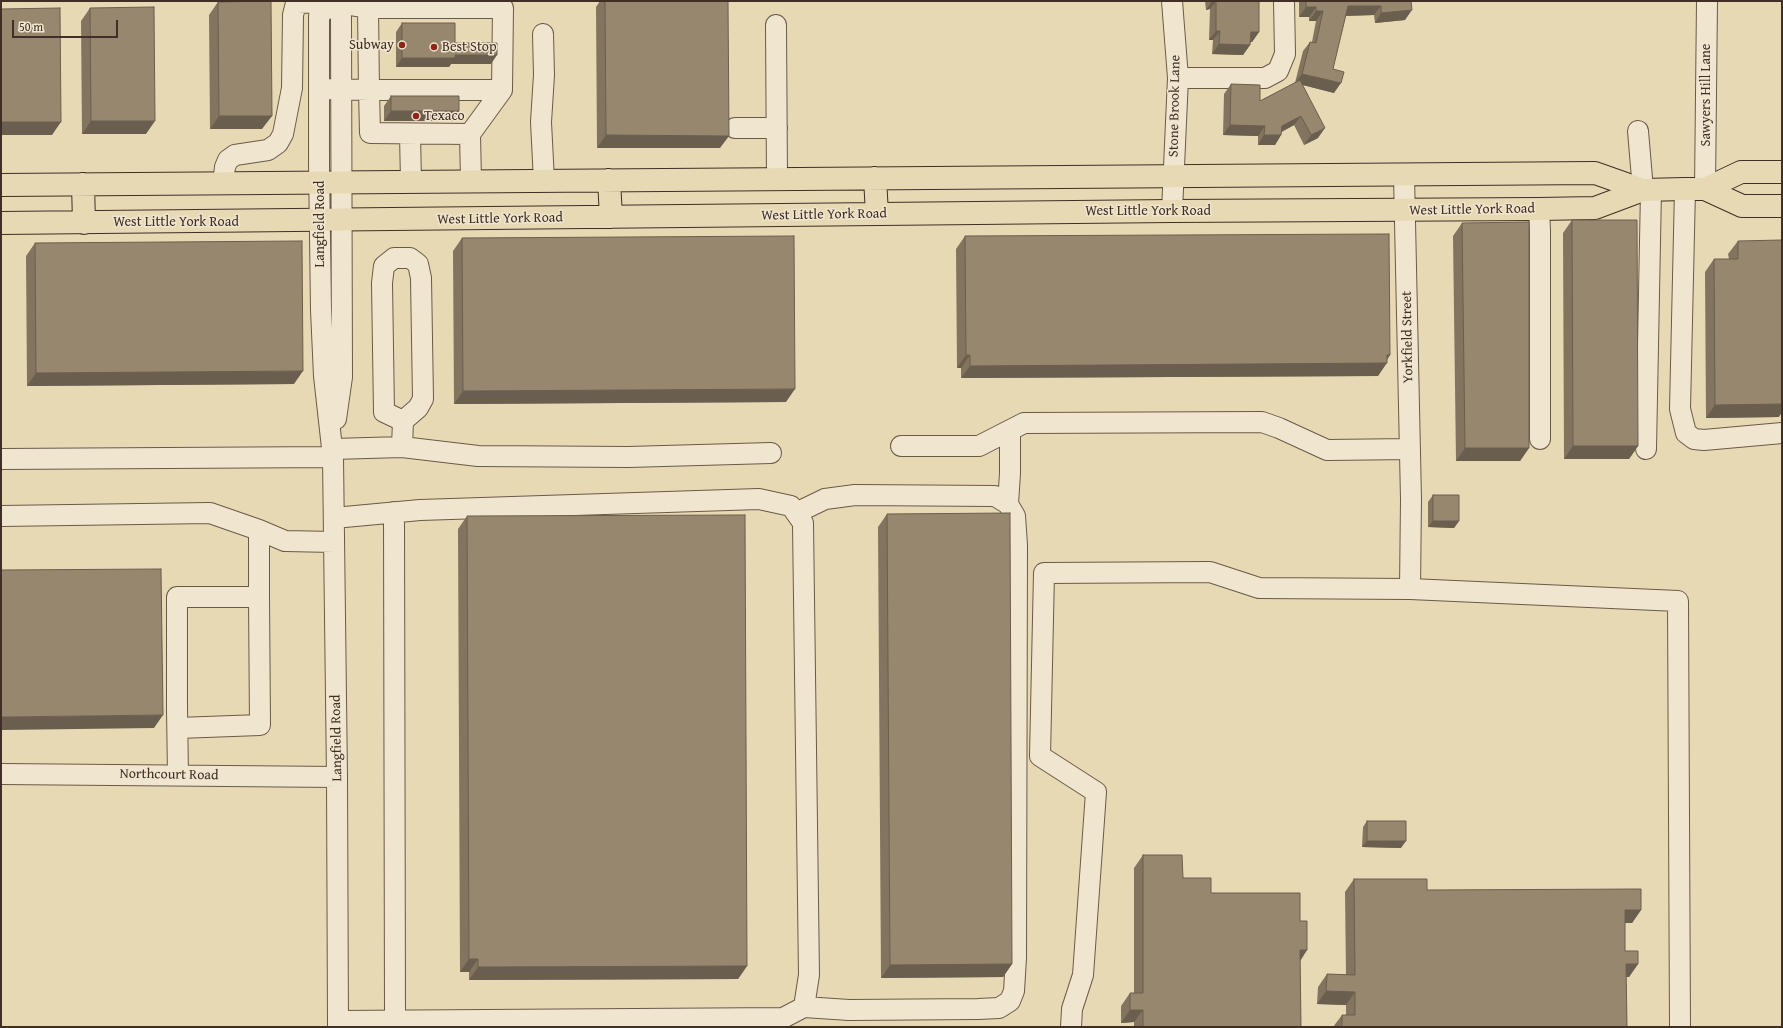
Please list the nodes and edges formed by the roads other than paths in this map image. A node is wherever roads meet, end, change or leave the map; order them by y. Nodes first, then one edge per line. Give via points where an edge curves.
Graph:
1 (1172, 1) edge
2 (1284, 1) edge
3 (1707, 1) edge
4 (334, 6) edge
5 (368, 8) junction
6 (776, 25) dead end
7 (543, 34) dead end
8 (1178, 78) junction
9 (292, 88) junction
10 (319, 89) junction
11 (342, 90) junction
12 (370, 90) junction
13 (502, 90) junction
14 (736, 128) dead end
15 (777, 128) junction
16 (1638, 131) dead end
17 (410, 134) junction
18 (470, 134) junction
19 (1782, 172) edge
20 (1404, 174) junction
21 (1174, 176) junction
22 (875, 178) junction
23 (777, 179) junction
24 (609, 180) junction
25 (471, 181) junction
26 (544, 181) junction
27 (320, 182) junction
28 (342, 182) junction
29 (412, 182) junction
30 (223, 183) junction
31 (83, 184) junction
32 (1, 185) edge
33 (1695, 189) junction
34 (1647, 190) junction
35 (1782, 206) edge
36 (1539, 209) junction
37 (1172, 210) junction
38 (1405, 210) junction
39 (877, 214) junction
40 (611, 217) junction
41 (320, 220) junction
42 (342, 220) junction
43 (84, 222) junction
44 (1, 223) edge
45 (404, 421) junction
46 (1010, 431) junction
47 (1782, 433) edge
48 (1540, 439) dead end
49 (901, 446) dead end
50 (402, 447) junction
51 (1410, 449) junction
52 (1646, 449) dead end
53 (333, 453) junction
54 (770, 453) dead end
55 (1, 459) edge
56 (1008, 504) junction
57 (394, 512) junction
58 (796, 513) junction
59 (1, 516) edge
60 (334, 518) junction
61 (259, 530) junction
62 (334, 542) junction
63 (1410, 589) junction
64 (258, 597) junction
65 (178, 728) junction
66 (1, 774) edge
67 (178, 775) junction
68 (338, 778) junction
69 (804, 1007) junction
70 (390, 1022) edge
71 (584, 1023) edge
72 (338, 1024) edge
73 (1071, 1027) edge
74 (1680, 1027) edge

1 - 8 street, Stone Brook Lane
2 - 8 street via 1285,54 1278,71 1265,78
3 - 33 street, Sawyers Hill Lane
4 - 5 street
4 - 9 street via 296,3 293,15
4 - 10 street, Langfield Road via 319,16
4 - 11 street, Langfield Road
5 - 12 street
5 - 13 street via 503,8
6 - 15 street
7 - 26 street via 541,122
8 - 21 street, Stone Brook Lane
9 - 10 street
9 - 30 street via 287,122 278,143 268,150 235,154 225,167
10 - 11 street
10 - 27 street, Langfield Road
11 - 12 street
11 - 28 street, Langfield Road
12 - 13 street
12 - 17 street via 370,133
13 - 18 street
14 - 15 street
15 - 23 street
16 - 34 street
17 - 18 street
17 - 29 street
18 - 25 street
19 - 33 main road, West Little York Road via 1741,172
20 - 21 main road, West Little York Road
20 - 34 main road, West Little York Road via 1595,173
20 - 38 street, Yorkfield Street
21 - 22 main road, West Little York Road
21 - 37 street, Stone Brook Lane
22 - 23 main road, West Little York Road
22 - 39 main road
23 - 24 main road, West Little York Road
24 - 26 main road, West Little York Road
24 - 40 main road
25 - 26 main road, West Little York Road
25 - 29 main road, West Little York Road
27 - 28 main road, West Little York Road
27 - 30 main road, West Little York Road
27 - 41 street, Langfield Road
28 - 29 main road, West Little York Road
28 - 42 street, Langfield Road
30 - 31 main road, West Little York Road
31 - 32 main road, West Little York Road
31 - 43 main road
33 - 34 main road, West Little York Road
33 - 35 main road, West Little York Road via 1742,206
33 - 47 street, Sawyers Hill Lane via 1680,409 1686,433 1694,439 1704,440
34 - 36 main road, West Little York Road via 1595,208
34 - 52 street
36 - 38 main road, West Little York Road
36 - 48 street
37 - 38 main road, West Little York Road
37 - 39 main road, West Little York Road
38 - 51 street, Yorkfield Street
39 - 40 main road, West Little York Road
40 - 42 main road, West Little York Road
41 - 42 main road, West Little York Road
41 - 43 main road, West Little York Road
41 - 53 street, Langfield Road via 324,376
42 - 53 street, Langfield Road via 342,377
43 - 44 main road, West Little York Road
45 - 45 street via 384,412 382,284 384,266 394,258 410,258 418,264 421,278 423,399 418,408
45 - 50 street
46 - 49 street via 980,446
46 - 51 street via 1024,423 1262,422 1327,450
46 - 56 street
50 - 53 street
50 - 54 street via 478,456 628,457
51 - 63 street, Yorkfield Street
53 - 55 street
53 - 60 street, Langfield Road
56 - 58 street via 995,496 855,495 825,499
56 - 69 street via 1014,516 1017,545 1016,958 1014,991 1010,1001 999,1008 849,1010
57 - 58 street via 759,499 791,506
57 - 60 street
57 - 70 street
58 - 69 street via 803,523 809,975
59 - 61 street via 210,513
60 - 62 street, Langfield Road
61 - 62 street via 285,541
61 - 64 street
62 - 68 street, Langfield Road
63 - 73 street via 1258,588 1210,572 1044,573 1040,756 1096,792 1083,975 1072,1009
63 - 74 street via 1678,601
64 - 65 street via 260,725
64 - 65 street via 177,597
65 - 67 street
66 - 67 street, Northcourt Road
67 - 68 street, Northcourt Road
68 - 72 street, Langfield Road
69 - 71 street via 783,1018
70 - 71 street
70 - 72 street

